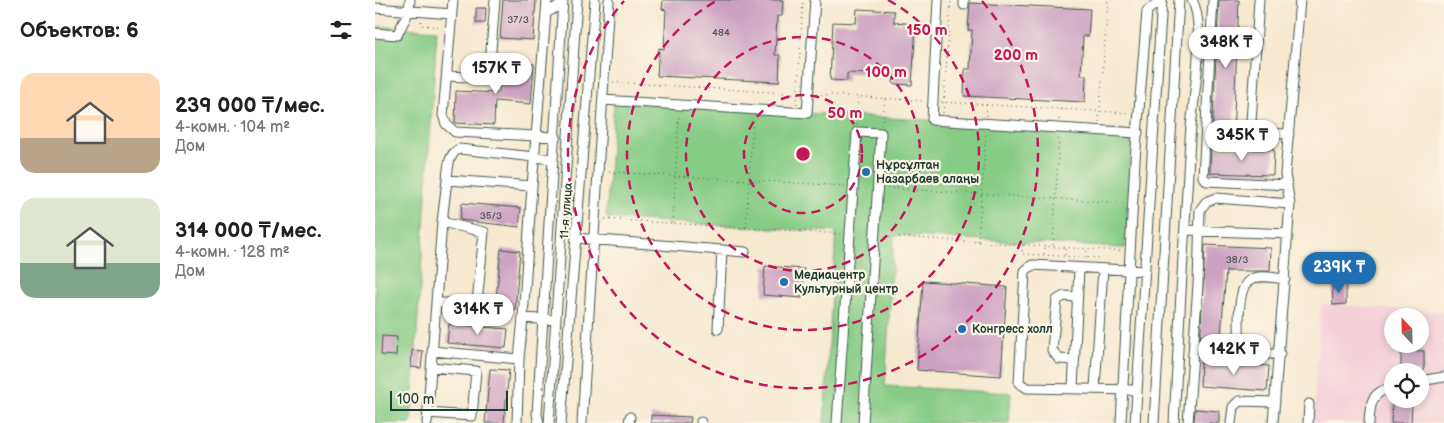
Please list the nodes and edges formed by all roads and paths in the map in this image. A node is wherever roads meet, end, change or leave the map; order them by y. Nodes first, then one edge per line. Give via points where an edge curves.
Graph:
1 (410, 0) edge
2 (453, 0) edge
3 (495, 0) edge
4 (547, 0) edge
5 (577, 0) edge
6 (595, 0) edge
7 (609, 0) edge
8 (803, 0) edge
9 (815, 0) edge
10 (938, 0) edge
11 (951, 0) edge
12 (1108, 0) edge
13 (1162, 0) edge
14 (1179, 0) edge
15 (1192, 0) edge
16 (1213, 0) edge
17 (1259, 0) edge
18 (1300, 0) edge
19 (563, 2) edge
20 (375, 8) edge
21 (409, 11) junction
22 (546, 13) junction
23 (452, 14) junction
24 (375, 33) edge
25 (447, 76) junction
26 (613, 82) dead end
27 (798, 93) junction
28 (808, 94) junction
29 (858, 97) junction
30 (885, 98) junction
31 (603, 100) junction
32 (933, 101) junction
33 (944, 102) junction
34 (986, 104) junction
35 (680, 105) junction
36 (1060, 109) junction
37 (754, 110) junction
38 (1100, 111) junction
39 (797, 112) junction
40 (1130, 113) dead end
41 (943, 121) junction
42 (987, 122) junction
43 (1059, 127) junction
44 (1099, 130) junction
45 (1206, 131) junction
46 (857, 132) junction
47 (881, 133) junction
48 (1137, 133) junction
49 (1289, 134) junction
50 (536, 136) junction
51 (556, 137) junction
52 (1190, 137) junction
53 (534, 157) junction
54 (553, 159) junction
55 (447, 180) junction
56 (1287, 185) junction
57 (532, 186) junction
58 (1290, 204) junction
59 (604, 219) dead end
60 (442, 222) junction
61 (673, 223) junction
62 (746, 228) junction
63 (1185, 230) junction
64 (1201, 231) junction
65 (850, 234) junction
66 (1288, 234) junction
67 (875, 236) junction
68 (576, 238) junction
69 (594, 240) junction
70 (978, 242) junction
71 (1023, 244) junction
72 (1045, 245) junction
73 (1053, 246) junction
74 (1066, 247) junction
75 (1087, 248) junction
76 (722, 250) junction
77 (1121, 251) dead end
78 (745, 252) dead end
79 (1044, 255) junction
80 (1065, 256) junction
81 (1086, 258) junction
82 (1079, 269) junction
83 (1103, 269) junction
84 (1131, 270) junction
85 (1145, 271) junction
86 (1285, 279) junction
87 (1077, 297) junction
88 (436, 303) junction
89 (523, 318) junction
90 (543, 319) junction
91 (556, 320) junction
92 (718, 328) dead end
93 (432, 351) junction
94 (1280, 354) junction
95 (519, 359) junction
96 (1074, 360) junction
97 (431, 366) junction
98 (1444, 376) edge
99 (1429, 379) edge
100 (1073, 388) junction
101 (1095, 388) junction
102 (1123, 389) junction
103 (1137, 390) junction
104 (1384, 390) edge
105 (1275, 402) junction
106 (1309, 404) dead end
107 (427, 418) edge
108 (517, 423) edge
109 (539, 423) edge
110 (549, 423) edge
111 (561, 423) edge
112 (582, 423) edge
113 (837, 423) edge
114 (863, 423) edge
115 (1121, 423) edge
116 (1135, 423) edge
117 (1153, 423) edge
118 (1174, 423) edge
119 (1188, 423) edge
120 (1231, 423) edge
121 (1273, 423) edge
122 (1308, 423) edge
123 (1369, 423) edge

1 - 21 street
2 - 23 street
3 - 25 street via 489,76
4 - 22 street
5 - 91 street, 11-я улица
6 - 68 street, 11-я улица
7 - 31 street
8 - 27 path
9 - 28 street
10 - 32 street
11 - 33 path
12 - 38 path
13 - 48 street via 1147,11
13 - 85 street
14 - 117 street
15 - 52 street via 1198,16 1199,34
16 - 45 street
17 - 49 street via 1251,122 1258,131
18 - 49 street
19 - 22 street
19 - 51 street
20 - 21 street
21 - 23 street
21 - 24 street via 397,35
22 - 50 street
23 - 25 street
25 - 50 street via 443,115 446,124 455,132
26 - 27 path
27 - 28 path
27 - 39 path
28 - 29 path
28 - 39 street via 807,113
29 - 30 path
29 - 46 path
30 - 32 path
30 - 47 path
31 - 35 street
31 - 69 street
32 - 33 path
32 - 41 street via 932,120
33 - 34 path
33 - 41 path
34 - 36 path
34 - 42 path
35 - 37 street
35 - 61 path
36 - 38 path
36 - 43 path
37 - 39 street
37 - 62 path
38 - 40 path
38 - 44 path
41 - 42 street
42 - 43 street
42 - 70 path
43 - 44 street
43 - 73 path
44 - 48 street
45 - 52 street
45 - 56 street via 1203,177 1207,181
46 - 47 street
46 - 65 street
47 - 67 street
48 - 84 street
49 - 56 street
50 - 51 street
50 - 53 street
51 - 54 street
52 - 63 street
53 - 54 street
53 - 55 street via 455,150 450,159
53 - 57 street
54 - 90 street
55 - 57 street
55 - 60 street
56 - 58 street
57 - 89 street
58 - 64 street via 1216,198 1205,202 1200,210
58 - 66 street
59 - 61 path
60 - 88 street
60 - 88 street via 484,232 477,303
61 - 62 path
62 - 65 path
63 - 64 street
63 - 118 street
64 - 66 street
64 - 119 street
65 - 113 street
66 - 86 street
67 - 70 path
67 - 114 street
68 - 69 street
68 - 111 street, 11-я улица
69 - 76 street
69 - 112 street
70 - 71 path
71 - 72 path
71 - 79 path via 1022,254
72 - 73 path
72 - 79 path
73 - 74 path
74 - 75 path
74 - 80 path
75 - 77 path
75 - 81 path
76 - 78 street
76 - 92 street
79 - 80 path
80 - 81 path
81 - 83 path via 1098,258
82 - 83 street
82 - 87 street
82 - 100 street via 1032,265 1025,271 1018,380 1027,388
83 - 84 street
83 - 101 street
84 - 85 street
84 - 102 street
85 - 103 street
86 - 94 street
86 - 94 street via 1259,277 1249,280 1242,288 1240,316 1240,348 1246,354
87 - 96 street
87 - 96 street via 1064,296 1057,300 1053,350 1059,359
88 - 93 street
89 - 90 street
89 - 95 street
90 - 91 street
90 - 109 street
91 - 110 street, 11-я улица
93 - 95 street
93 - 97 street
94 - 105 street
95 - 108 street
96 - 100 street
97 - 107 street
97 - 107 street via 476,371 472,416
98 - 99 street
100 - 101 street
101 - 102 street
102 - 103 street
102 - 115 street
103 - 116 street
104 - 123 street via 1373,396
105 - 120 street via 1239,401 1233,407
105 - 121 street
106 - 122 street

